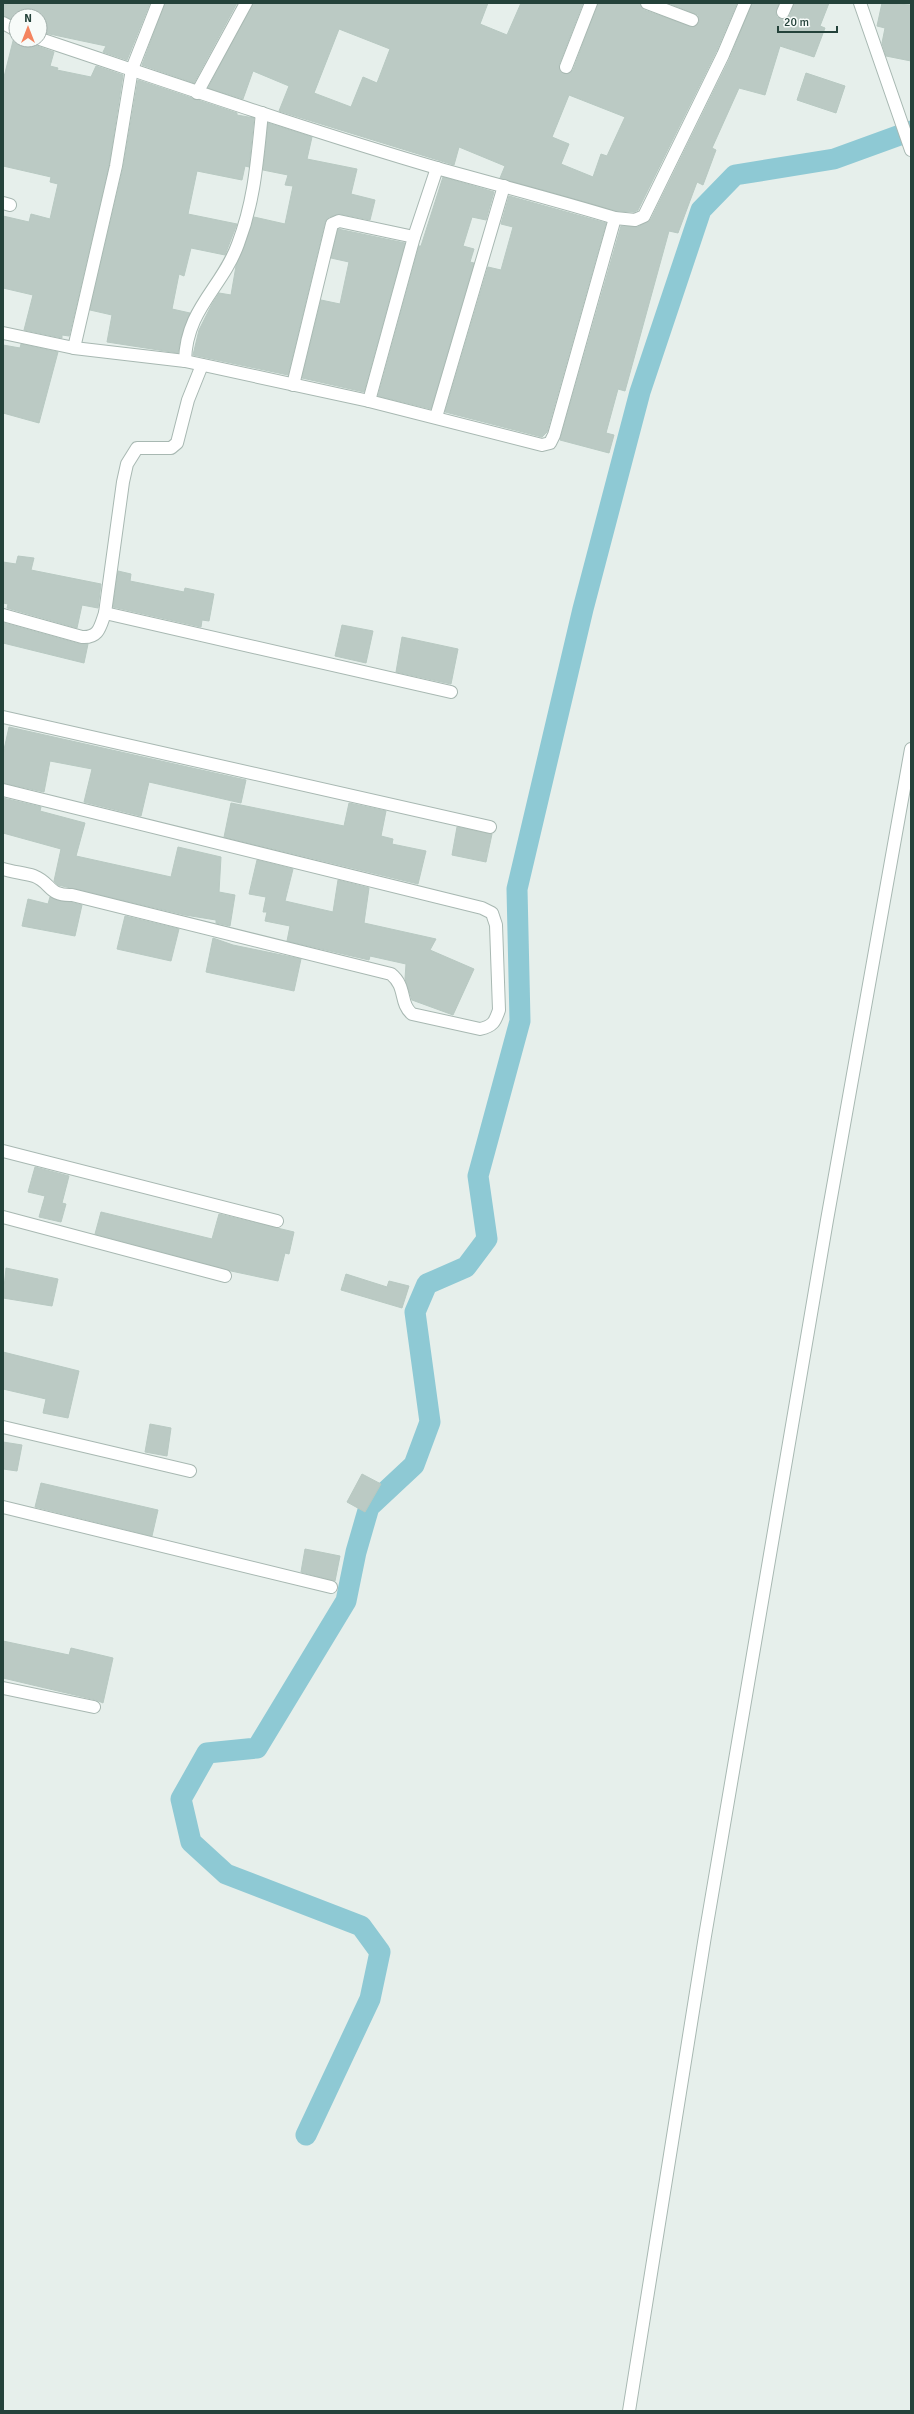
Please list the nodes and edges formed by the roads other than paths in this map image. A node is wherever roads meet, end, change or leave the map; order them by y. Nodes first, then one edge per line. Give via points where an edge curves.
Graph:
1 (158, 3) edge
2 (246, 3) edge
3 (591, 3) edge
4 (647, 3) edge
5 (745, 3) edge
6 (860, 3) edge
7 (692, 20) dead end
8 (48, 42) edge
9 (566, 67) dead end
10 (132, 68) junction
11 (197, 93) junction
12 (262, 113) junction
13 (910, 149) edge
14 (437, 168) junction
15 (504, 186) junction
16 (615, 218) junction
17 (414, 237) junction
18 (3, 333) edge
19 (74, 348) junction
20 (185, 361) junction
21 (202, 365) junction
22 (293, 385) junction
23 (369, 401) junction
24 (436, 417) junction
25 (105, 613) junction
26 (3, 615) edge
27 (451, 692) dead end
28 (3, 718) edge
29 (911, 749) edge
30 (3, 790) edge
31 (490, 827) dead end
32 (3, 869) edge
33 (3, 1151) edge
34 (3, 1217) edge
35 (277, 1221) dead end
36 (225, 1276) dead end
37 (3, 1427) edge
38 (190, 1471) dead end
39 (3, 1507) edge
40 (331, 1587) dead end
41 (3, 1688) edge
42 (94, 1707) dead end
43 (629, 2411) edge

1 - 10 street
2 - 11 street
3 - 9 street
4 - 7 street
5 - 16 street via 723,55 644,216 635,220
6 - 13 street
8 - 10 street
10 - 11 street
10 - 19 street via 116,166
11 - 12 street
12 - 14 street
12 - 20 street via 253,197 238,246 194,317 186,342
14 - 15 street
14 - 17 street
15 - 16 street
15 - 24 street
16 - 24 street via 550,443 542,445
17 - 22 street via 339,221 332,224
17 - 23 street
18 - 19 street
19 - 20 street
20 - 21 street
21 - 22 street
21 - 25 street via 188,400 177,443 171,448 137,448 127,464
22 - 23 street
23 - 24 street
25 - 26 street via 99,632 91,638
25 - 27 street
28 - 31 street
29 - 43 street via 827,1220 705,1936
30 - 32 street via 482,908 492,913 496,925 499,1010 490,1027 480,1029 412,1014 406,1007 402,986 391,974 72,895 62,895 52,891 45,882 35,877
33 - 35 street
34 - 36 street
37 - 38 street
39 - 40 street
41 - 42 street

